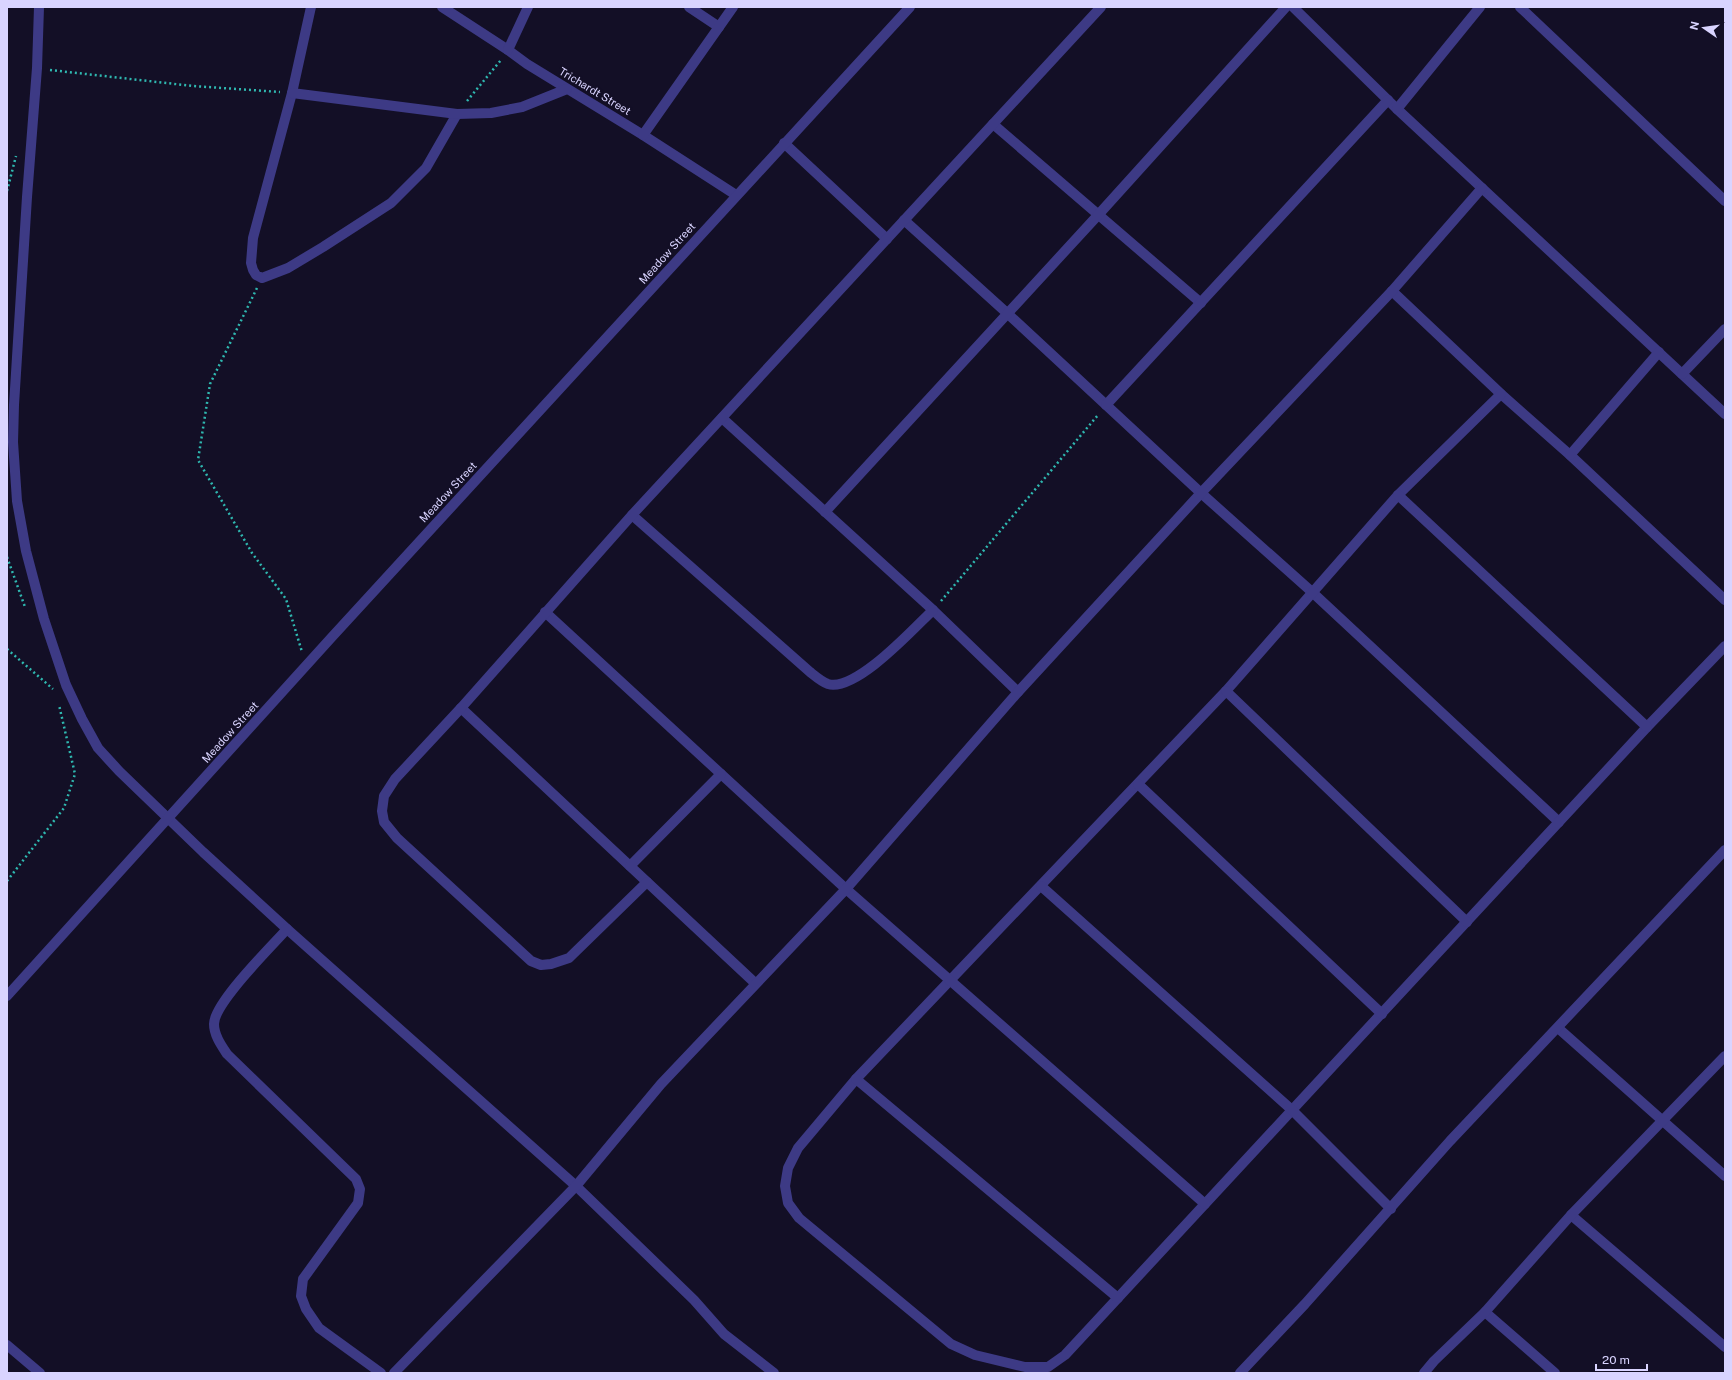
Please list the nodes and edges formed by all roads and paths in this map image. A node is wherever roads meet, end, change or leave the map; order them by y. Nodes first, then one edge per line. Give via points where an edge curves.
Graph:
1 (39, 7) edge
2 (311, 7) edge
3 (442, 7) edge
4 (528, 7) edge
5 (689, 7) edge
6 (733, 7) edge
7 (910, 7) edge
8 (1101, 7) edge
9 (1286, 7) edge
10 (1293, 7) edge
11 (1480, 7) edge
12 (1520, 7) edge
13 (719, 27) junction
14 (508, 50) junction
15 (37, 68) junction
16 (568, 89) junction
17 (292, 93) junction
18 (1388, 100) junction
19 (1397, 108) junction
20 (457, 114) junction
21 (993, 124) junction
22 (643, 135) junction
23 (784, 143) junction
24 (1482, 188) junction
25 (736, 195) junction
26 (1725, 201) edge
27 (1100, 214) junction
28 (904, 220) junction
29 (887, 239) junction
30 (262, 278) junction
31 (1392, 291) junction
32 (1201, 303) junction
33 (1008, 314) junction
34 (1725, 329) edge
35 (1659, 352) junction
36 (1682, 374) junction
37 (1501, 394) junction
38 (1106, 406) junction
39 (1725, 414) edge
40 (722, 418) junction
41 (1570, 455) junction
42 (1201, 493) junction
43 (1398, 495) junction
44 (825, 512) junction
45 (632, 515) junction
46 (7, 557) edge
47 (1312, 592) junction
48 (1725, 600) edge
49 (933, 610) junction
50 (545, 612) junction
51 (28, 614) dead end
52 (1725, 646) edge
53 (7, 649) edge
54 (306, 666) junction
55 (54, 685) dead end
56 (1226, 690) junction
57 (1018, 692) junction
58 (58, 700) dead end
59 (461, 708) junction
60 (1647, 727) junction
61 (721, 774) junction
62 (1138, 784) junction
63 (168, 819) junction
64 (1559, 822) junction
65 (1725, 850) edge
66 (630, 866) junction
67 (7, 881) edge
68 (647, 882) junction
69 (1041, 886) junction
70 (846, 889) junction
71 (1467, 922) junction
72 (287, 929) junction
73 (950, 980) junction
74 (755, 984) junction
75 (7, 996) edge
76 (1382, 1014) junction
77 (1558, 1028) junction
78 (1725, 1056) edge
79 (856, 1079) junction
80 (1292, 1110) junction
81 (1663, 1120) junction
82 (1725, 1176) edge
83 (576, 1186) junction
84 (1205, 1204) junction
85 (1391, 1208) junction
86 (1571, 1215) junction
87 (1118, 1298) junction
88 (1485, 1312) junction
89 (7, 1344) edge
90 (1725, 1347) edge
91 (40, 1373) edge
92 (381, 1373) edge
93 (394, 1373) edge
94 (774, 1373) edge
95 (1240, 1373) edge
96 (1424, 1373) edge
97 (1555, 1373) edge

1 - 15 street
2 - 17 street
3 - 14 street, Trichardt Street
4 - 14 street
5 - 13 street
6 - 13 street
7 - 23 street, Meadow Street
8 - 21 street
9 - 27 street
10 - 18 street
11 - 19 street
12 - 26 street
13 - 22 street
14 - 16 street, Trichardt Street
14 - 20 path
15 - 17 path via 193,86
15 - 63 street via 14,412 13,442 17,501 26,551 44,619 66,685 82,719 98,748
16 - 20 street via 522,107 491,113
16 - 22 street, Trichardt Street
17 - 20 street
17 - 30 street via 253,238 251,263 256,275
18 - 19 street
18 - 32 street
19 - 24 street
20 - 30 street via 426,168 391,203 294,265
21 - 27 street
21 - 28 street
22 - 25 street, Trichardt Street
23 - 25 street, Meadow Street
23 - 29 street
24 - 31 street
24 - 35 street
25 - 54 street, Meadow Street
27 - 32 street
27 - 33 street
28 - 29 street
28 - 33 street
29 - 40 street
30 - 54 path via 210,384 198,460 252,553 286,599
31 - 37 street
31 - 42 street
32 - 38 street
33 - 38 street
33 - 44 street
34 - 36 street
35 - 36 street
35 - 41 street
36 - 39 street
37 - 41 street
37 - 43 street
38 - 42 street
38 - 49 path
40 - 44 street
40 - 45 street
41 - 48 street
42 - 47 street
42 - 57 street
43 - 47 street
43 - 60 street
44 - 49 street
45 - 49 street via 810,672 828,684 841,684 858,677
45 - 50 street
46 - 51 path
47 - 56 street
47 - 64 street
49 - 57 street
50 - 59 street
50 - 61 street
52 - 60 street
53 - 55 path via 56,692
54 - 63 street, Meadow Street
56 - 62 street
56 - 71 street
57 - 70 street
58 - 67 path via 75,774 64,808
59 - 66 street
59 - 68 street via 395,779 384,796 384,822 415,855 531,961 541,964 551,964 569,958
60 - 64 street
61 - 66 street
61 - 70 street
62 - 69 street
62 - 76 street
63 - 72 street
63 - 75 street, Meadow Street
64 - 71 street
65 - 77 street
66 - 68 street
68 - 74 street
69 - 73 street
69 - 80 street
70 - 73 street
70 - 74 street
71 - 76 street
72 - 83 street
72 - 92 street via 226,998 217,1013 214,1030 227,1054 356,1179 360,1188 358,1203 303,1279 301,1296 306,1309 319,1328
73 - 79 street
73 - 84 street
74 - 83 street via 660,1084
76 - 80 street
77 - 81 street
77 - 85 street via 1450,1141
78 - 81 street
79 - 87 street
79 - 87 street via 798,1148 788,1168 785,1186 788,1203 799,1218 922,1321 951,1344 975,1355 1025,1366 1048,1368 1065,1355
80 - 84 street
80 - 85 street
81 - 82 street
81 - 86 street
83 - 93 street
83 - 94 street via 694,1300 724,1334
84 - 87 street
85 - 95 street
86 - 88 street
86 - 90 street
88 - 96 street
88 - 97 street
89 - 91 street

